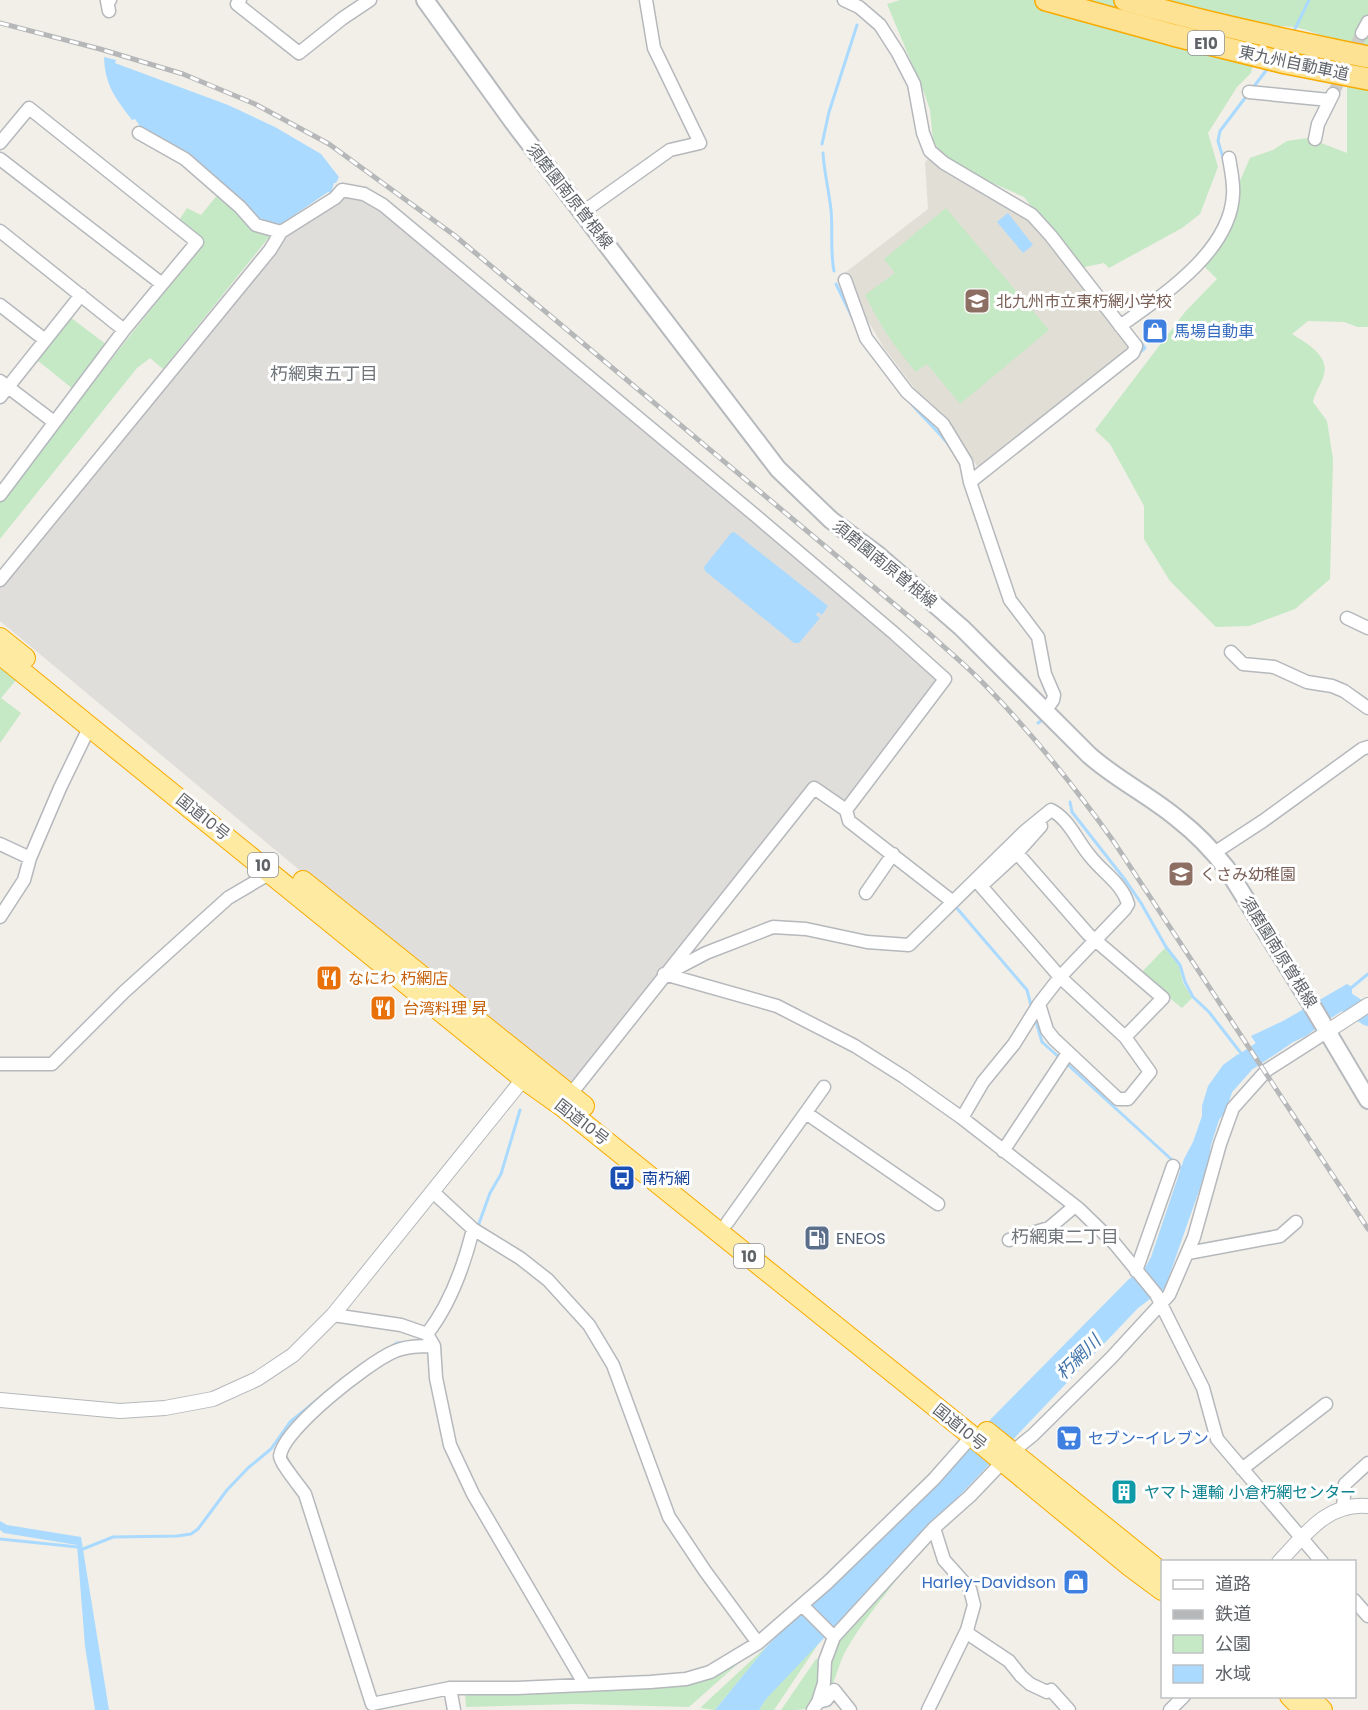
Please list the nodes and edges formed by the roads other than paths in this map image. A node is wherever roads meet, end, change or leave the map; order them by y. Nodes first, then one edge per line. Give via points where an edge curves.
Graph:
1 (240, 0) edge
2 (370, 0) edge
3 (425, 0) edge
4 (646, 0) edge
5 (844, 0) edge
6 (1046, 0) edge
7 (1125, 0) edge
8 (861, 4) edge
9 (1368, 57) edge
10 (1368, 79) edge
11 (1249, 92) dead end
12 (139, 133) dead end
13 (1315, 139) dead end
14 (0, 143) edge
15 (1229, 158) dead end
16 (0, 159) edge
17 (583, 212) junction
18 (0, 231) edge
19 (281, 232) junction
20 (844, 280) dead end
21 (162, 284) junction
22 (81, 295) junction
23 (0, 304) edge
24 (1120, 326) junction
25 (124, 330) junction
26 (45, 340) junction
27 (4, 384) edge
28 (0, 397) edge
29 (54, 422) junction
30 (970, 482) junction
31 (0, 495) edge
32 (0, 580) edge
33 (1347, 618) dead end
34 (1368, 628) edge
35 (0, 638) edge
36 (1231, 652) dead end
37 (0, 654) edge
38 (1368, 708) edge
39 (1044, 709) junction
40 (90, 726) junction
41 (1368, 747) edge
42 (846, 810) junction
43 (1051, 810) junction
44 (0, 844) edge
45 (1214, 852) junction
46 (1017, 853) junction
47 (893, 854) junction
48 (30, 858) junction
49 (272, 872) junction
50 (866, 893) dead end
51 (953, 902) junction
52 (0, 917) edge
53 (1095, 939) junction
54 (664, 974) junction
55 (1060, 977) junction
56 (1038, 1005) junction
57 (1363, 1008) edge
58 (1327, 1030) junction
59 (1125, 1037) junction
60 (1065, 1058) junction
61 (0, 1064) edge
62 (529, 1072) junction
63 (824, 1087) dead end
64 (566, 1100) junction
65 (1368, 1100) edge
66 (806, 1113) junction
67 (962, 1118) junction
68 (1003, 1151) junction
69 (1173, 1166) dead end
70 (433, 1192) junction
71 (938, 1204) dead end
72 (1075, 1206) junction
73 (1296, 1222) dead end
74 (727, 1223) junction
75 (473, 1229) junction
76 (1009, 1240) dead end
77 (1188, 1253) junction
78 (1137, 1272) junction
79 (1159, 1298) junction
80 (333, 1315) junction
81 (427, 1334) junction
82 (434, 1346) junction
83 (0, 1400) edge
84 (1326, 1404) dead end
85 (975, 1431) junction
86 (1008, 1457) junction
87 (1368, 1463) edge
88 (1242, 1469) junction
89 (1368, 1506) edge
90 (1343, 1507) junction
91 (934, 1527) junction
92 (1303, 1538) junction
93 (1281, 1560) edge
94 (1320, 1560) edge
95 (1161, 1572) edge
96 (1161, 1589) edge
97 (1356, 1602) edge
98 (804, 1608) junction
99 (1368, 1616) edge
100 (967, 1630) junction
101 (830, 1634) junction
102 (758, 1643) junction
103 (585, 1685) junction
104 (450, 1688) junction
105 (1182, 1698) edge
106 (1292, 1698) edge
107 (1310, 1698) edge
108 (816, 1706) edge
109 (454, 1710) edge
110 (850, 1710) edge
111 (928, 1710) edge
112 (1069, 1710) edge
113 (1170, 1710) edge
114 (1304, 1710) edge
115 (1322, 1710) edge

1 - 2 street via 237,4 299,53
3 - 17 main road, 須磨園南原曽根線
4 - 17 street via 654,48 700,143 670,150
5 - 8 street
6 - 10 highway, 東九州自動車道 / E10 via 1286,63
7 - 9 highway, 東九州自動車道 / E10
8 - 24 street via 880,25 914,84 930,151 1032,215
11 - 13 street via 1331,97
12 - 19 street via 185,159 256,225
14 - 21 street via 29,108 197,242
15 - 24 street via 1233,197 1226,222 1213,245 1189,274
16 - 21 street
17 - 39 main road, 須磨園南原曽根線 via 778,469 831,520 962,628
18 - 22 street
19 - 32 street
19 - 42 street via 342,190 364,194 383,205 945,679
20 - 30 street via 866,338 907,392 943,424 966,462
21 - 25 street
22 - 25 street
22 - 26 street
23 - 26 street
24 - 30 street via 1136,346 1133,352
25 - 29 street
26 - 27 street
27 - 28 street
27 - 29 street
29 - 31 street
30 - 39 street via 1010,600 1038,637 1045,674 1054,695
33 - 34 street
35 - 62 highway, 国道10号 / 10
36 - 38 street via 1243,664 1274,667 1306,682 1332,686
37 - 40 highway, 国道10号 / 10
39 - 45 main road, 須磨園南原曽根線 via 1104,768 1178,819
40 - 48 street
40 - 49 highway, 国道10号 / 10
41 - 45 street
42 - 47 street via 849,820
42 - 54 street via 814,788
43 - 46 street
43 - 51 street
43 - 53 street via 1065,820 1127,900 1125,909
44 - 48 street
45 - 58 main road, 須磨園南原曽根線
46 - 53 street
46 - 55 street via 981,886
47 - 50 street
47 - 51 street
48 - 52 street via 24,880
49 - 61 street via 228,898 52,1064
49 - 62 highway, 国道10号 / 10
51 - 54 street via 909,945 773,927
53 - 55 street
53 - 59 street via 1163,998
54 - 64 street
54 - 67 street via 777,1006 855,1046
55 - 56 street
55 - 59 street
56 - 60 street via 1047,1030
56 - 67 street
57 - 58 street
58 - 65 main road, 須磨園南原曽根線
58 - 77 street via 1267,1070 1233,1108
59 - 60 street via 1150,1072 1128,1099 1118,1099
60 - 68 street
62 - 64 highway, 国道10号 / 10
62 - 70 street
63 - 66 street
64 - 74 highway, 国道10号 / 10
64 - 85 highway, 国道10号 / 10
66 - 71 street
66 - 74 street
67 - 68 street
68 - 72 street
69 - 78 street
70 - 75 street
70 - 80 street
72 - 76 street via 1049,1228
72 - 78 street
73 - 77 street via 1280,1236
74 - 85 highway, 国道10号 / 10
75 - 81 street via 456,1284
75 - 102 street via 548,1280 589,1325 612,1365 669,1517
77 - 79 street via 1173,1287
78 - 79 street
79 - 86 street via 1095,1373
79 - 88 street via 1203,1388 1217,1439
80 - 81 street via 401,1325
80 - 83 street via 292,1355 257,1379 213,1399 120,1411
81 - 82 street
82 - 103 street via 436,1378 450,1445 473,1494
82 - 104 street via 413,1346 393,1352 356,1376 318,1406 294,1431 279,1455 305,1494 372,1704
84 - 88 street
85 - 86 highway, 国道10号 / 10
85 - 98 street via 934,1479
86 - 91 street
86 - 95 highway, 国道10号 / 10
86 - 96 highway, 国道10号 / 10
87 - 90 street via 1345,1484
88 - 92 street
89 - 90 street
90 - 92 street via 1327,1515
91 - 100 street via 944,1560 970,1589 974,1605
91 - 101 street
92 - 93 street
92 - 94 street
97 - 99 street
98 - 101 street
98 - 102 street
100 - 111 street
100 - 112 street via 974,1639 1009,1660 1030,1684 1047,1692 1051,1690
101 - 108 street via 824,1683
102 - 103 street via 710,1672 686,1679
103 - 104 street
104 - 109 street
105 - 113 street
106 - 114 highway
107 - 115 highway
108 - 110 street via 834,1690

